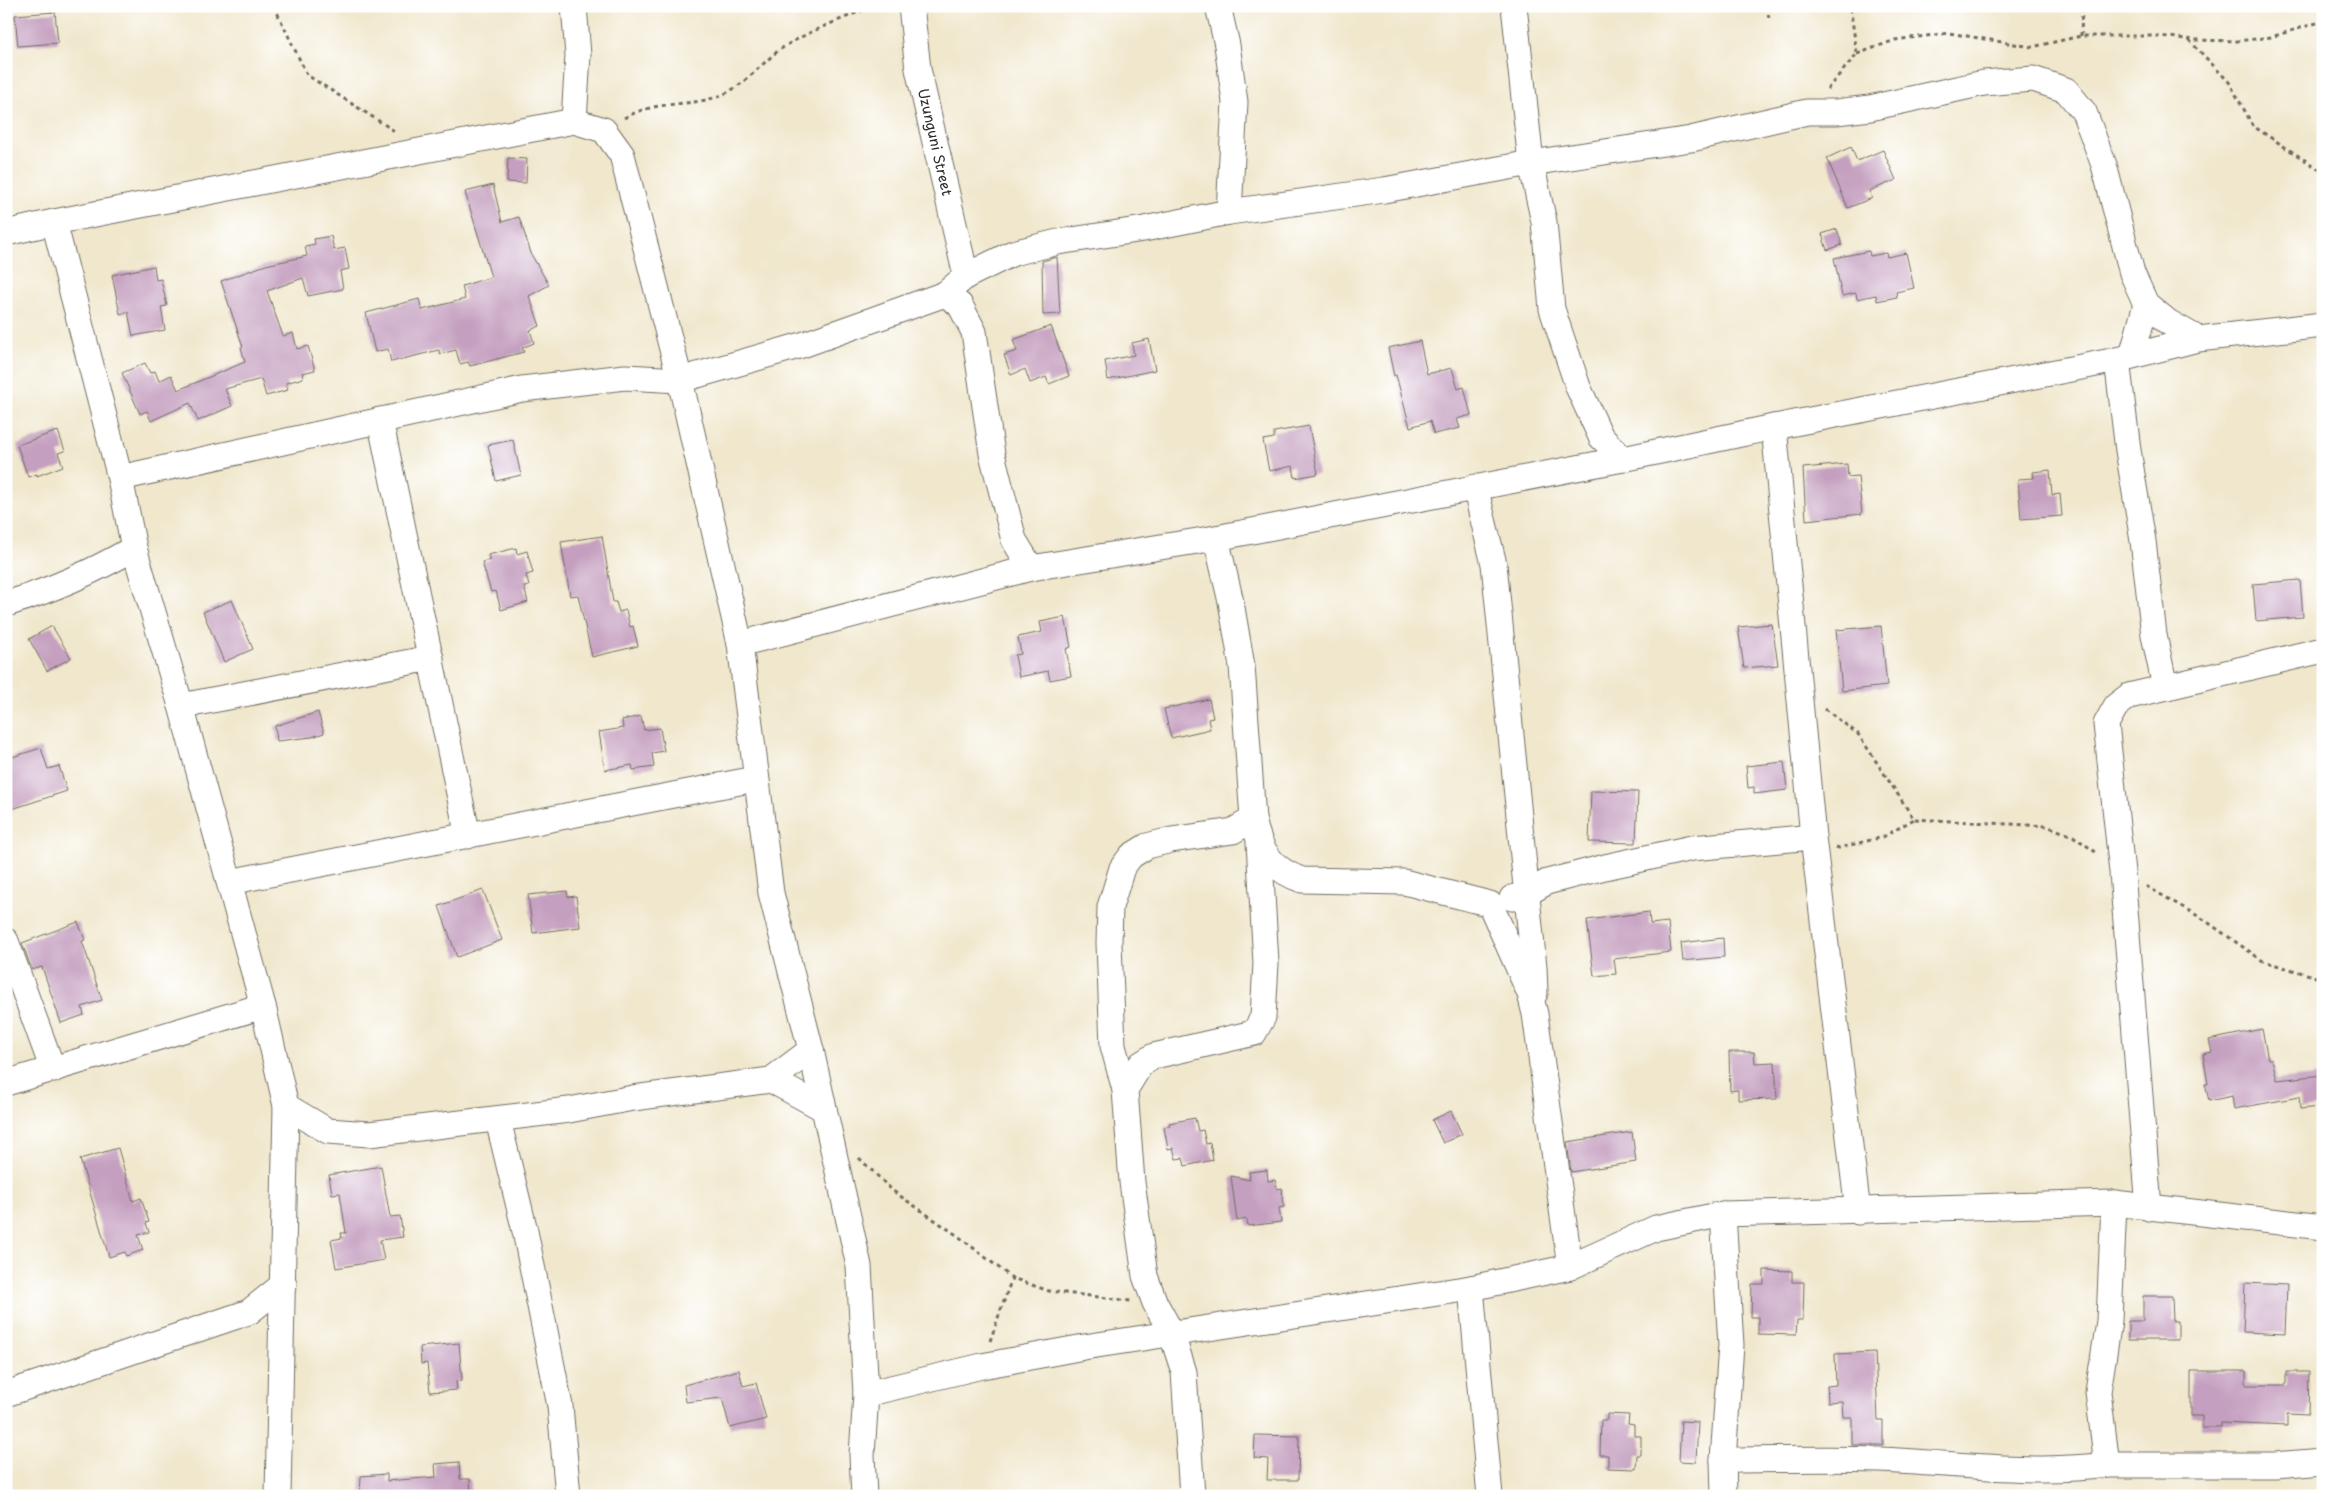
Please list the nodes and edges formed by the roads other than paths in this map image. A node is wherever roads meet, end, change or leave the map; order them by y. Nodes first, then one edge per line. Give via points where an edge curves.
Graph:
1 (574, 6) edge
2 (910, 6) edge
3 (1218, 6) edge
4 (1514, 6) edge
5 (574, 121) junction
6 (1531, 163) junction
7 (1229, 212) junction
8 (54, 222) junction
9 (6, 233) edge
10 (966, 276) junction
11 (945, 294) junction
12 (2146, 304) junction
13 (2323, 325) edge
14 (2198, 339) junction
15 (2125, 358) junction
16 (680, 380) junction
17 (380, 420) junction
18 (1774, 427) junction
19 (1623, 459) junction
20 (120, 478) junction
21 (1475, 487) junction
22 (1216, 538) junction
23 (134, 548) junction
24 (1030, 568) junction
25 (6, 604) edge
26 (740, 644) junction
27 (2323, 650) edge
28 (431, 658) junction
29 (2165, 687) junction
30 (181, 706) junction
31 (755, 779) junction
32 (1253, 818) junction
33 (468, 836) junction
34 (1813, 837) junction
35 (1259, 843) junction
36 (229, 882) junction
37 (1526, 894) junction
38 (1490, 904) junction
39 (6, 941) edge
40 (263, 1006) junction
41 (1536, 1014) junction
42 (811, 1050) junction
43 (54, 1070) junction
44 (771, 1080) junction
45 (6, 1083) edge
46 (1125, 1090) junction
47 (286, 1106) junction
48 (824, 1109) junction
49 (498, 1120) junction
50 (2114, 1203) junction
51 (2149, 1208) junction
52 (1858, 1212) junction
53 (1723, 1214) junction
54 (2323, 1227) edge
55 (1570, 1267) junction
56 (284, 1284) junction
57 (1471, 1288) junction
58 (249, 1312) junction
59 (1171, 1332) junction
60 (282, 1338) junction
61 (6, 1394) edge
62 (866, 1394) junction
63 (1723, 1460) junction
64 (2323, 1461) edge
65 (2107, 1465) junction
66 (278, 1496) edge
67 (568, 1496) edge
68 (864, 1496) edge
69 (1192, 1496) edge
70 (1490, 1496) edge
71 (1724, 1496) edge

1 - 5 street via 578,55
2 - 10 street, Uzunguni Street via 918,69
3 - 7 street via 1235,102
4 - 6 street
5 - 8 street
5 - 16 street via 604,130 622,155
6 - 7 street via 1384,190
6 - 12 street via 1691,139 1806,112 1870,108 1984,83 2033,80 2066,90 2084,112 2104,165 2132,273
6 - 19 street via 1544,222 1552,309 1578,387 1601,437
7 - 10 street via 1144,230 1058,242 1013,253
8 - 9 street
8 - 20 street
10 - 11 street
11 - 16 street via 802,345
11 - 24 street via 960,305 974,332 992,454 1014,540
12 - 14 street via 2168,322
12 - 15 street
13 - 14 street
14 - 15 street
15 - 18 street
15 - 29 street via 2128,450 2154,635
16 - 17 street via 625,376 522,389
16 - 26 street
17 - 20 street
17 - 28 street
18 - 19 street
18 - 34 street
19 - 21 street
20 - 23 street
21 - 22 street
21 - 37 street via 1494,564
22 - 24 street
22 - 32 street via 1242,666
23 - 25 street via 56,588
23 - 30 street
24 - 26 street
26 - 31 street
27 - 29 street
28 - 30 street
28 - 33 street
29 - 51 street via 2128,696 2116,706 2106,724 2122,872
30 - 36 street
31 - 33 street
31 - 42 street via 771,893
32 - 35 street
32 - 46 street via 1233,831 1147,846 1122,868 1110,907 1109,943 1113,1046
33 - 36 street
34 - 37 street via 1692,848 1605,866 1557,880
34 - 52 street
35 - 38 street via 1274,865 1287,875 1302,880 1404,882
35 - 46 street via 1266,963 1263,1017 1254,1033 1154,1056 1142,1064
36 - 40 street
37 - 38 street
37 - 41 street
38 - 41 street
39 - 43 street
40 - 43 street
40 - 47 street
41 - 55 street
42 - 44 street
42 - 48 street
43 - 45 street
44 - 48 street
44 - 49 street
46 - 59 street via 1132,1182 1145,1276 1155,1304
47 - 49 street via 328,1131 369,1134
47 - 56 street
48 - 62 street via 859,1266
49 - 67 street via 525,1230 560,1406
50 - 51 street
50 - 52 street
50 - 65 street via 2109,1320 2098,1392
51 - 54 street
52 - 53 street
53 - 55 street via 1656,1228
53 - 63 street via 1731,1345
55 - 57 street
56 - 58 street
56 - 60 street
57 - 59 street
57 - 70 street
58 - 60 street
58 - 61 street
59 - 62 street via 982,1366
59 - 69 street via 1184,1372
60 - 66 street
62 - 68 street via 862,1455
63 - 65 street via 1879,1460 2012,1469
63 - 71 street
64 - 65 street via 2275,1465

